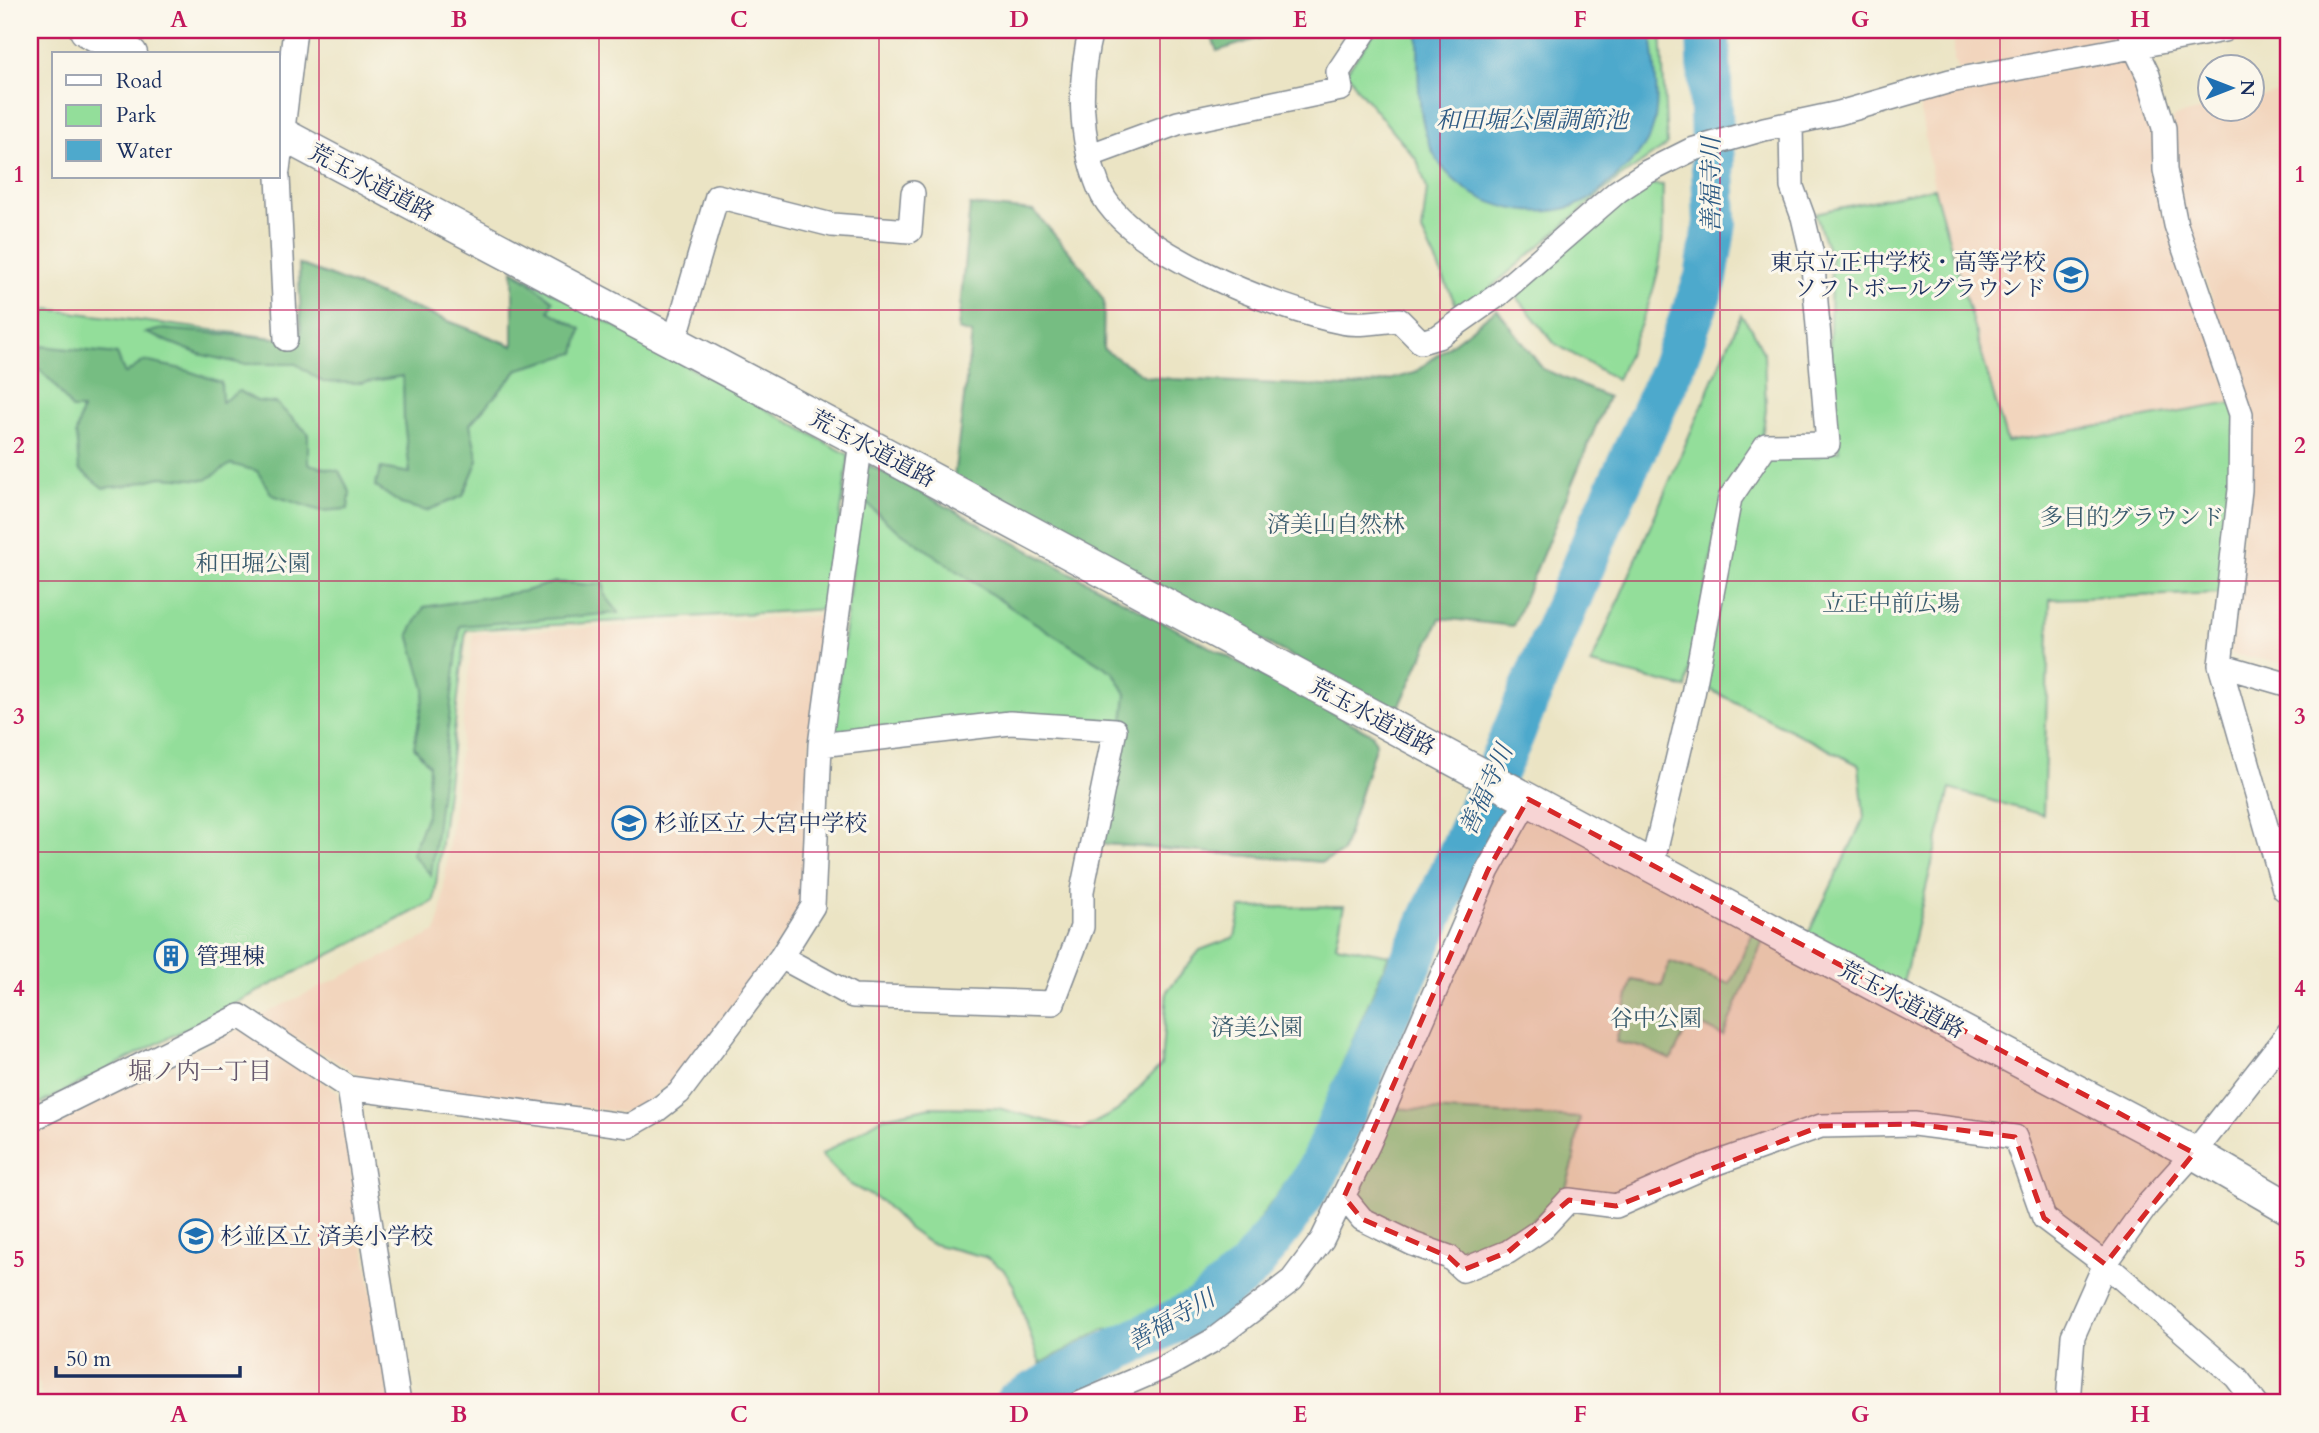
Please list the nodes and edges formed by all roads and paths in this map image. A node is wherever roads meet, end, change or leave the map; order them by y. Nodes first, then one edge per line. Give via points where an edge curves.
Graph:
1 (86, 30) edge
2 (295, 30) edge
3 (1091, 30) edge
4 (1366, 30) edge
5 (2224, 30) edge
6 (2132, 39) edge
7 (127, 52) edge
8 (1791, 123) junction
9 (280, 133) edge
10 (1091, 156) junction
11 (278, 178) edge
12 (914, 193) dead end
13 (286, 339) dead end
14 (674, 343) junction
15 (861, 441) junction
16 (2220, 665) junction
17 (2289, 685) edge
18 (820, 745) junction
19 (1520, 796) junction
20 (1652, 865) junction
21 (2289, 891) edge
22 (781, 957) junction
23 (2289, 1032) edge
24 (349, 1087) junction
25 (30, 1120) edge
26 (2194, 1153) junction
27 (1344, 1197) junction
28 (2289, 1208) edge
29 (2105, 1264) junction
30 (399, 1403) edge
31 (1081, 1403) edge
32 (2068, 1403) edge
33 (2256, 1403) edge

1 - 7 main road
2 - 9 street
3 - 10 street via 1082,89
4 - 10 street via 1338,72 1341,89 1178,123
5 - 6 street
6 - 8 street
6 - 16 street via 2164,128 2165,170 2176,225 2241,414 2239,490
8 - 10 street via 1691,150 1647,172 1618,191 1498,295 1438,337 1420,342 1399,320 1344,323 1287,308 1181,260 1133,231 1115,214 1099,189
8 - 20 street via 1792,187 1812,255 1828,444 1766,445 1730,498 1693,694
9 - 14 main road, 荒玉水道道路
11 - 13 street
12 - 14 street via 910,231 832,225 717,196
14 - 15 main road, 荒玉水道道路
15 - 18 street
15 - 19 main road, 荒玉水道道路
16 - 17 street
16 - 21 street via 2284,889
18 - 22 street via 813,906
18 - 22 street via 1010,723 1115,730 1082,891 1082,927 1053,1003 853,996
19 - 20 main road, 荒玉水道道路
19 - 27 street
20 - 26 main road, 荒玉水道道路
22 - 24 street via 679,1093 628,1126
23 - 26 street
24 - 25 street via 240,1016
24 - 30 street
26 - 28 main road, 荒玉水道道路
26 - 29 street via 2148,1204
27 - 29 street via 1362,1219 1449,1257 1464,1270 1508,1252 1541,1230 1569,1200 1616,1206 1705,1167 1821,1126 1914,1124 2015,1137 2044,1218
27 - 31 street via 1322,1240 1292,1280 1212,1341
29 - 32 street via 2073,1336
29 - 33 street via 2236,1377

